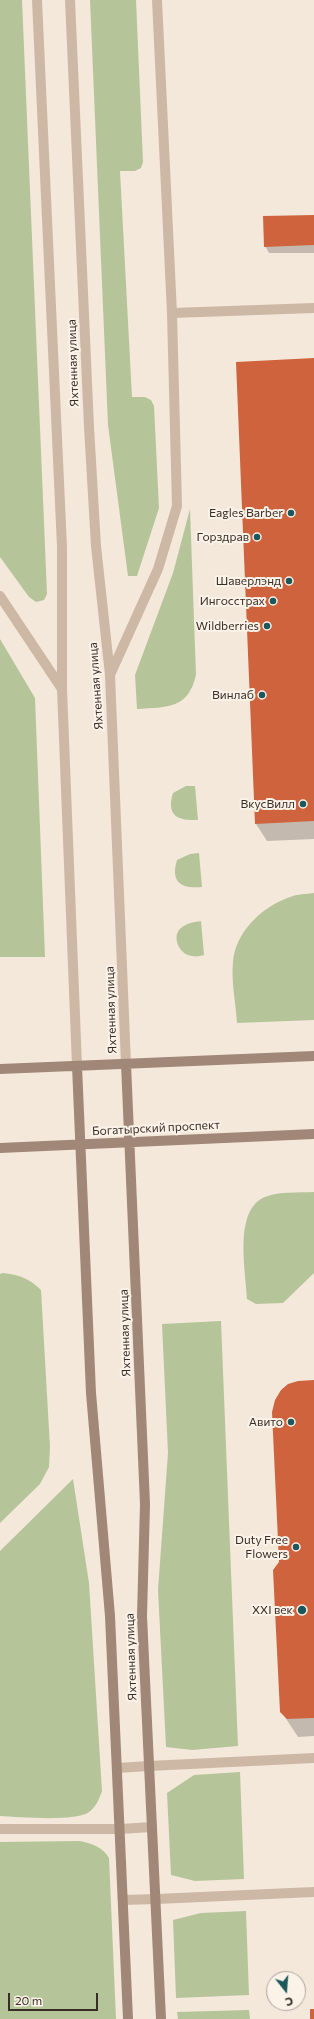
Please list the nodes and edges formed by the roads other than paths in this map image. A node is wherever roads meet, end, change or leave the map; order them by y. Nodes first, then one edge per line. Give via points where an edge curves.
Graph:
1 (38, 0) edge
2 (70, 0) edge
3 (157, 0) edge
4 (314, 308) edge
5 (172, 313) junction
6 (0, 596) edge
7 (110, 675) junction
8 (62, 689) junction
9 (314, 1056) edge
10 (126, 1064) junction
11 (77, 1066) junction
12 (0, 1070) edge
13 (314, 1134) edge
14 (130, 1142) junction
15 (80, 1145) junction
16 (0, 1148) edge
17 (314, 1758) edge
18 (149, 1766) junction
19 (117, 1768) junction
20 (152, 1827) junction
21 (0, 1829) edge
22 (120, 1829) junction
23 (314, 1892) edge
24 (156, 1899) junction
25 (123, 1900) junction
26 (128, 2019) edge
27 (161, 2019) edge

1 - 8 street, Яхтенная улица via 62,547
2 - 7 street, Яхтенная улица via 96,546
3 - 5 street
4 - 5 street
5 - 7 street via 177,506 158,569
6 - 8 street
7 - 10 street, Яхтенная улица
8 - 11 street, Яхтенная улица
9 - 10 main road
10 - 11 main road
10 - 14 main road, Яхтенная улица
11 - 12 main road
11 - 15 main road, Яхтенная улица
13 - 14 main road, Богатырский проспект
14 - 15 main road, Богатырский проспект
14 - 18 main road, Яхтенная улица via 145,1504 142,1616
15 - 16 main road, Богатырский проспект
15 - 19 main road, Яхтенная улица via 91,1393 110,1616
17 - 18 street
18 - 19 street
18 - 20 main road, Яхтенная улица
19 - 22 main road, Яхтенная улица
20 - 22 street
20 - 24 main road, Яхтенная улица
21 - 22 street
22 - 25 main road, Яхтенная улица
23 - 24 street
24 - 25 street
24 - 27 main road, Яхтенная улица
25 - 26 main road, Яхтенная улица

